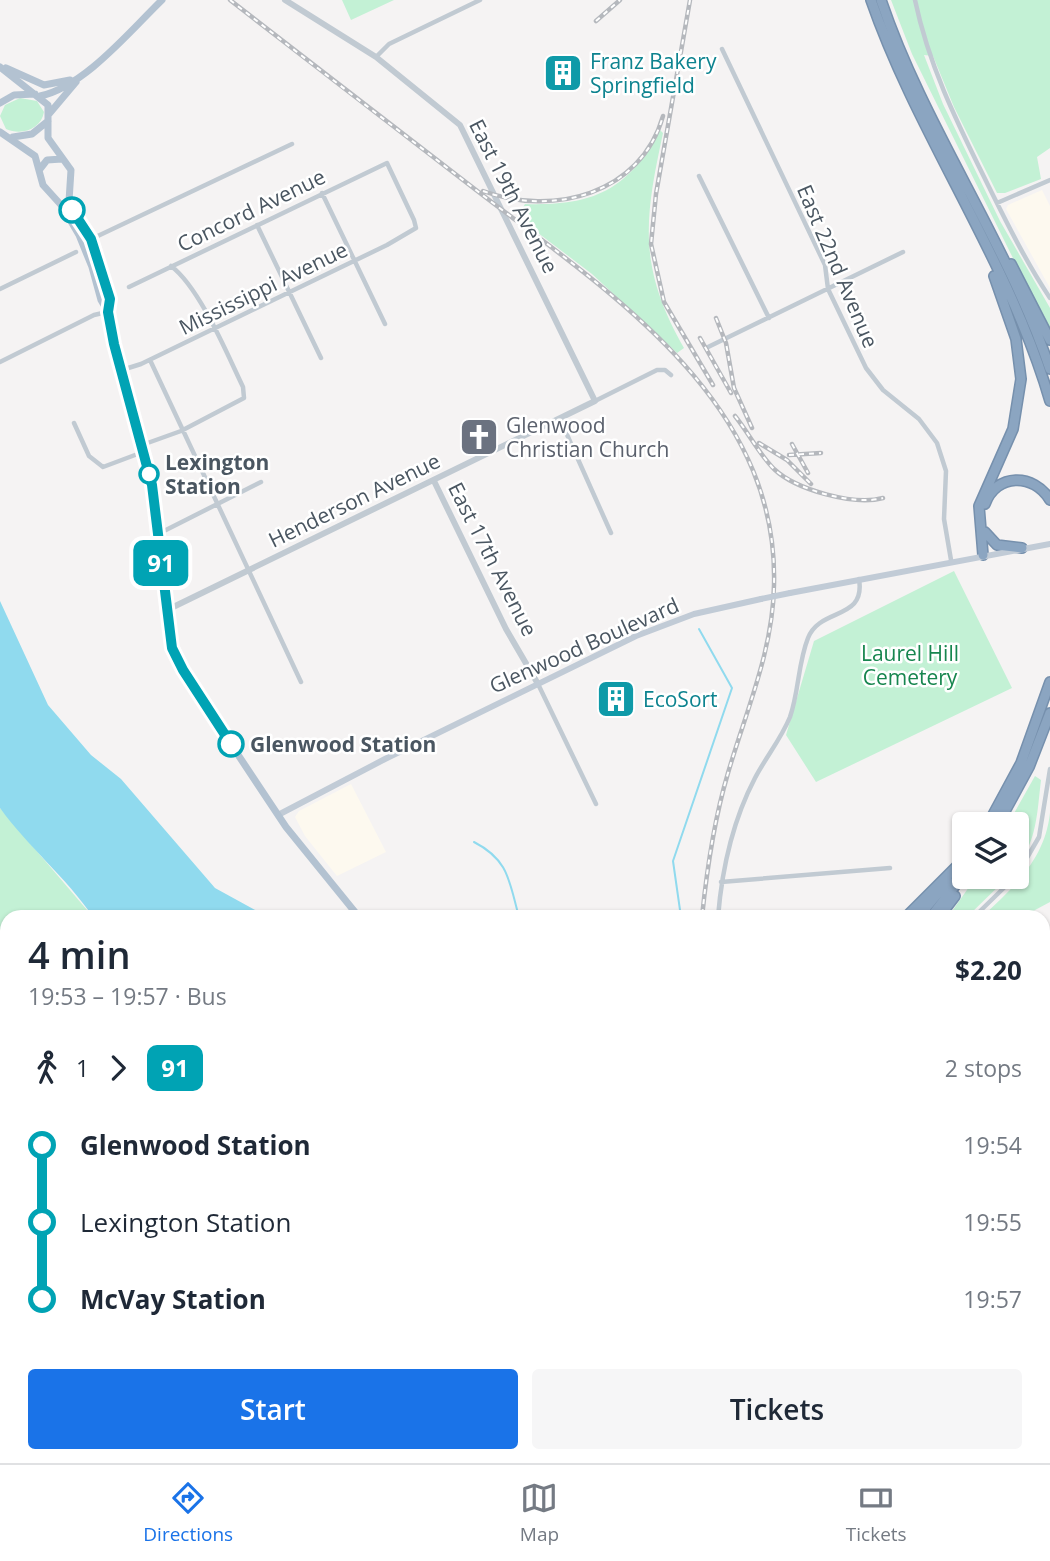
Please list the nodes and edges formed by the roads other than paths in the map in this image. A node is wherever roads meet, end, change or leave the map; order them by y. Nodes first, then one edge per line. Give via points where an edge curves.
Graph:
1 (162, 0) edge
2 (285, 0) edge
3 (480, 0) edge
4 (871, 0) edge
5 (881, 0) edge
6 (915, 0) edge
7 (722, 49) dead end
8 (376, 57) junction
9 (0, 66) edge
10 (81, 76) junction
11 (38, 95) junction
12 (0, 103) edge
13 (49, 117) junction
14 (0, 132) edge
15 (9, 137) junction
16 (292, 144) dead end
17 (62, 159) junction
18 (40, 169) junction
19 (699, 176) dead end
20 (1050, 180) edge
21 (68, 186) junction
22 (49, 191) junction
23 (322, 193) junction
24 (997, 203) junction
25 (977, 218) junction
26 (257, 225) junction
27 (416, 228) joint
28 (91, 239) junction
29 (83, 243) junction
30 (76, 252) dead end
31 (903, 252) dead end
32 (354, 261) junction
33 (171, 266) junction
34 (129, 286) dead end
35 (0, 289) edge
36 (828, 289) junction
37 (289, 292) junction
38 (1050, 298) edge
39 (108, 312) junction
40 (769, 318) junction
41 (385, 324) dead end
42 (215, 328) junction
43 (1050, 340) edge
44 (706, 348) dead end
45 (321, 359) dead end
46 (150, 360) junction
47 (0, 362) edge
48 (1050, 369) edge
49 (121, 370) junction
50 (671, 375) dead end
51 (595, 401) junction
52 (1050, 401) edge
53 (560, 419) junction
54 (74, 423) dead end
55 (181, 431) junction
56 (142, 448) junction
57 (434, 481) junction
58 (261, 482) dead end
59 (1050, 500) edge
60 (216, 505) junction
61 (985, 532) junction
62 (611, 533) dead end
63 (158, 534) junction
64 (1050, 544) edge
65 (1022, 548) junction
66 (986, 554) junction
67 (951, 561) junction
68 (249, 571) junction
69 (859, 578) junction
70 (165, 611) junction
71 (300, 682) dead end
72 (1050, 682) edge
73 (538, 684) junction
74 (1050, 713) edge
75 (1050, 769) edge
76 (596, 804) dead end
77 (994, 812) edge
78 (1005, 812) edge
79 (278, 815) junction
80 (1029, 854) edge
81 (890, 868) dead end
82 (952, 871) edge
83 (952, 874) edge
84 (721, 882) junction
85 (953, 889) edge
86 (959, 889) edge
87 (1003, 889) edge
88 (353, 910) edge
89 (719, 910) edge
90 (913, 910) edge
91 (924, 910) edge
92 (936, 910) edge
93 (944, 910) edge
94 (981, 910) edge

1 - 10 main road
2 - 8 street, East 19th Avenue
3 - 8 street via 389,44
4 - 25 highway via 893,57
5 - 25 highway
6 - 24 street via 935,75
7 - 36 street, East 22nd Avenue via 825,265
8 - 51 street, East 19th Avenue via 454,119 467,136
9 - 10 main road via 44,85
9 - 11 main road
10 - 11 main road via 58,90
10 - 13 main road
11 - 12 main road via 18,94
11 - 13 main road via 48,106
13 - 15 main road via 32,134
13 - 17 main road via 50,143
14 - 15 main road
15 - 18 main road via 30,151
16 - 28 street
17 - 18 main road via 47,160
17 - 21 main road via 71,170
18 - 22 main road via 41,183
19 - 40 street
20 - 24 street
21 - 22 main road
21 - 28 main road via 70,205
22 - 29 main road
23 - 26 street, Concord Avenue
23 - 27 street, Concord Avenue via 387,163
23 - 32 street
24 - 38 street
25 - 43 highway via 1018,276
25 - 48 highway via 1031,321
25 - 52 highway
25 - 66 highway via 1012,322 1021,379 1013,429 979,506
26 - 33 street, Concord Avenue
26 - 37 street
27 - 32 street, Mississippi Avenue
28 - 29 street
28 - 39 main road via 110,299
29 - 39 main road
30 - 35 street
31 - 36 street
32 - 37 street, Mississippi Avenue
32 - 41 street
33 - 34 street, Concord Avenue
33 - 42 street
36 - 40 street
36 - 67 street, East 22nd Avenue via 874,379 919,419 937,443 946,471 944,519
37 - 42 street, Mississippi Avenue
37 - 45 street
39 - 47 street
39 - 49 main road
40 - 44 street
42 - 46 street, Mississippi Avenue
42 - 55 street via 244,398
46 - 49 street, Mississippi Avenue
46 - 55 street
49 - 56 main road
50 - 51 street, Henderson Avenue via 657,370
51 - 53 street, Henderson Avenue
53 - 57 street, Henderson Avenue
53 - 62 street
54 - 56 street via 89,456 101,466
55 - 56 street
55 - 60 street
56 - 63 main road
57 - 68 street, Henderson Avenue
57 - 73 street, East 17th Avenue
58 - 60 street
59 - 61 highway via 1041,488 1024,480 1002,483 984,505
60 - 63 street
60 - 68 street
61 - 65 highway via 997,545
61 - 66 highway
63 - 70 main road
64 - 65 main road, Glenwood Boulevard
65 - 66 main road, Glenwood Boulevard
66 - 67 main road, Glenwood Boulevard
67 - 69 main road, Glenwood Boulevard
68 - 70 street, Henderson Avenue
68 - 71 street
69 - 73 main road, Glenwood Boulevard, bridge via 664,624
69 - 84 street via 859,599 817,626 807,638 790,716 746,795
70 - 79 main road via 180,666
72 - 77 highway via 1021,763
73 - 76 street, East 17th Avenue
73 - 79 main road, Glenwood Boulevard
74 - 78 highway
75 - 80 street via 1039,837
79 - 88 main road
81 - 84 street
82 - 90 highway
83 - 91 highway
84 - 89 street
85 - 92 highway
86 - 93 highway
87 - 94 street

